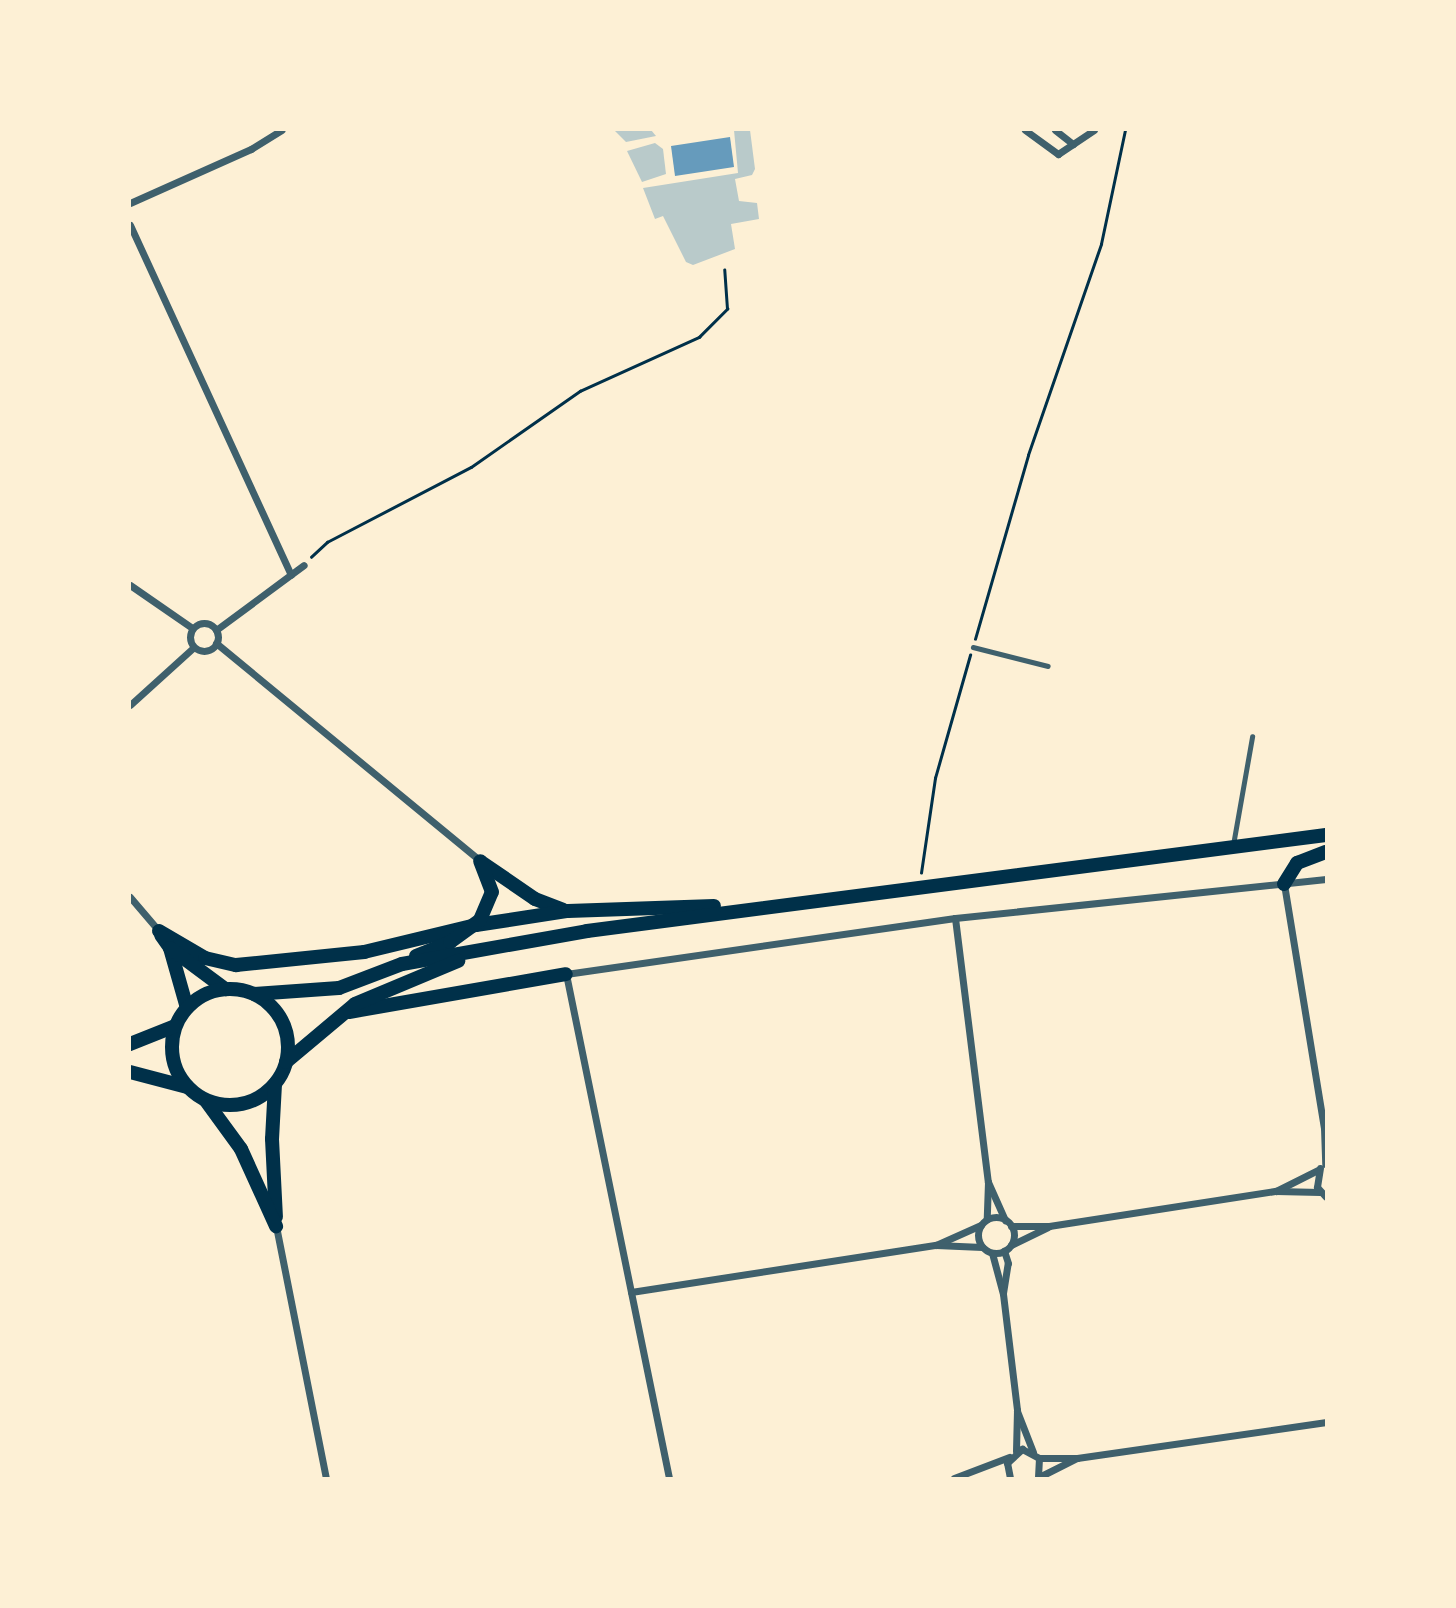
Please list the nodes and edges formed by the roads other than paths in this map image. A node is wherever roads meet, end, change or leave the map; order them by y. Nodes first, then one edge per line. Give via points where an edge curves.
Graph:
1 (282, 130) edge
2 (1025, 130) edge
3 (1055, 130) edge
4 (1094, 130) edge
5 (1073, 144) junction
6 (130, 203) edge
7 (130, 225) edge
8 (304, 565) road end
9 (291, 575) junction
10 (130, 585) edge
11 (192, 628) junction
12 (216, 629) junction
13 (216, 643) junction
14 (194, 647) junction
15 (972, 647) road end
16 (1048, 666) dead end
17 (130, 705) edge
18 (1252, 737) dead end
19 (1326, 835) edge
20 (1232, 846) junction
21 (1326, 852) edge
22 (480, 861) junction
23 (1326, 879) edge
24 (1284, 884) junction
25 (130, 897) edge
26 (778, 906) junction
27 (568, 911) junction
28 (955, 918) junction
29 (476, 925) junction
30 (159, 931) junction
31 (499, 946) junction
32 (170, 948) junction
33 (402, 964) junction
34 (566, 974) junction
35 (225, 989) junction
36 (254, 994) junction
37 (187, 1007) junction
38 (344, 1013) junction
39 (175, 1026) junction
40 (130, 1044) edge
41 (286, 1062) junction
42 (130, 1072) edge
43 (275, 1084) junction
44 (187, 1087) junction
45 (206, 1101) junction
46 (1325, 1130) edge
47 (1326, 1164) edge
48 (1318, 1170) junction
49 (988, 1182) junction
50 (1276, 1191) junction
51 (1323, 1194) edge
52 (987, 1219) junction
53 (1008, 1223) junction
54 (981, 1225) junction
55 (276, 1226) junction
56 (1049, 1226) junction
57 (936, 1245) junction
58 (982, 1247) junction
59 (1008, 1248) junction
60 (992, 1253) junction
61 (631, 1292) junction
62 (1003, 1294) junction
63 (1017, 1410) junction
64 (1326, 1415) edge
65 (1315, 1421) junction
66 (1326, 1422) edge
67 (1016, 1451) junction
68 (1036, 1455) junction
69 (1009, 1457) junction
70 (1077, 1458) junction
71 (967, 1476) junction
72 (1039, 1478) edge
73 (326, 1479) edge
74 (669, 1479) edge
75 (954, 1479) edge
76 (980, 1479) edge
77 (1010, 1479) edge

1 - 6 street via 251,149
2 - 5 street via 1058,154
3 - 5 street
4 - 5 street
7 - 9 street
8 - 9 street
9 - 12 street
10 - 11 street
11 - 12 street via 204,623
11 - 14 street
12 - 13 street
13 - 14 street via 206,651
13 - 22 street
14 - 17 street
15 - 16 lane
18 - 20 lane
19 - 20 main road
20 - 26 main road
21 - 24 main road via 1297,863
22 - 27 main road via 535,899
22 - 29 main road via 492,892
23 - 24 street
24 - 28 street
24 - 46 street
25 - 30 street
26 - 27 main road
26 - 31 main road
27 - 29 main road
28 - 34 street
28 - 49 street
29 - 30 main road via 364,952 236,965 205,958
29 - 33 main road
30 - 32 main road
31 - 33 main road
31 - 38 main road via 413,977
32 - 35 main road
32 - 37 main road
33 - 36 main road via 340,988
34 - 38 main road
34 - 61 street
35 - 36 main road
35 - 37 main road via 204,995
36 - 41 main road via 268,1002 282,1022
37 - 39 main road
38 - 41 main road
39 - 40 main road
39 - 44 main road via 172,1059
41 - 43 main road
42 - 44 main road
43 - 45 main road via 244,1104
43 - 55 main road
44 - 45 main road
45 - 55 main road via 241,1149
46 - 47 street
47 - 48 street
48 - 50 street
48 - 51 street via 1315,1181
49 - 52 street
49 - 53 street
50 - 51 street
50 - 56 street
52 - 53 street
52 - 54 street
53 - 56 street
53 - 59 street
54 - 57 street
54 - 58 street
55 - 73 street
56 - 59 street
57 - 58 street
57 - 61 street
58 - 60 street
59 - 60 street
59 - 62 street
60 - 62 street
61 - 74 street
62 - 63 street
63 - 67 street
63 - 68 street
64 - 65 street
65 - 66 street
65 - 70 street
67 - 68 street
67 - 69 street
68 - 70 street
68 - 72 street
69 - 71 street
69 - 77 street
70 - 72 street
71 - 75 street
71 - 76 street

